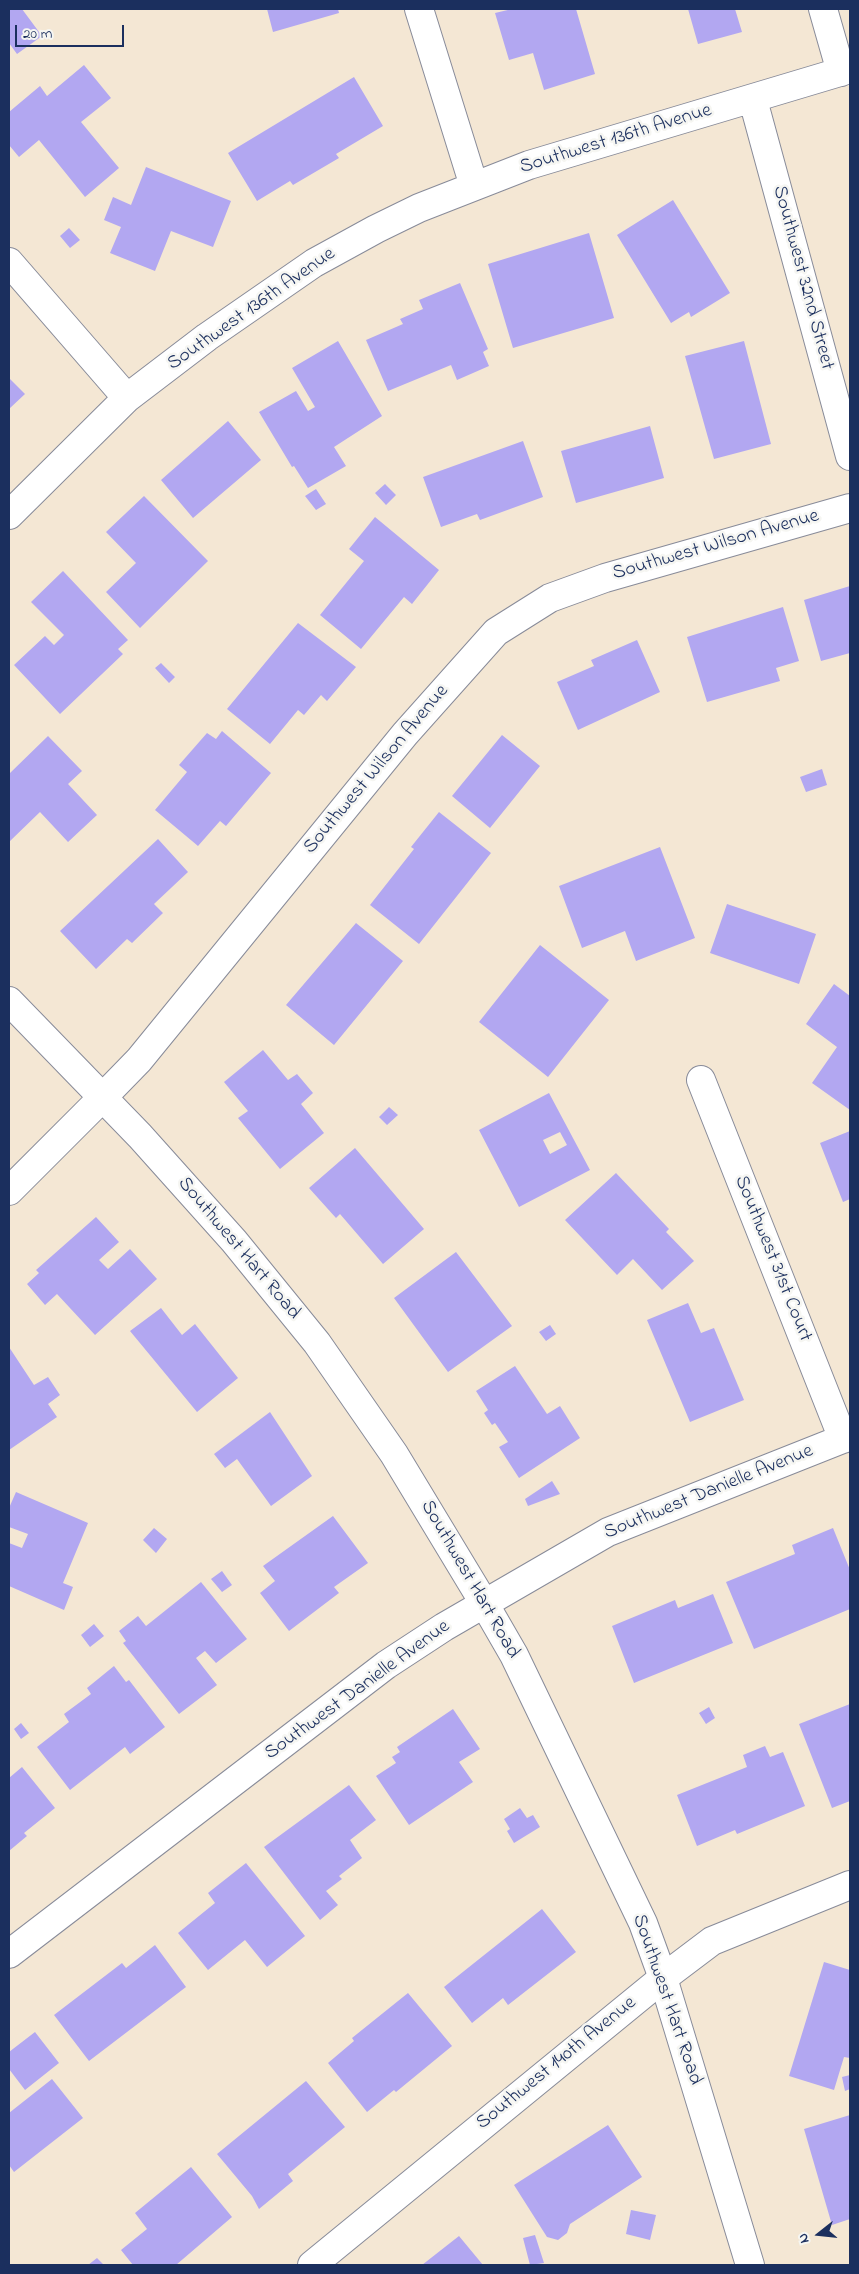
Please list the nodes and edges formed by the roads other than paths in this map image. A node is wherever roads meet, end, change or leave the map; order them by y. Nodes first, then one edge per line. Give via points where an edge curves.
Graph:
1 (419, 9) edge
2 (823, 9) edge
3 (846, 70) edge
4 (753, 100) junction
5 (474, 186) junction
6 (9, 262) edge
7 (127, 398) junction
8 (850, 456) edge
9 (850, 508) edge
10 (9, 515) edge
11 (9, 1001) edge
12 (701, 1080) dead end
13 (103, 1097) junction
14 (9, 1191) edge
15 (847, 1437) edge
16 (484, 1603) junction
17 (850, 1885) edge
18 (9, 1954) edge
19 (663, 1978) junction
20 (312, 2265) edge
21 (750, 2265) edge

1 - 5 street
2 - 3 street
3 - 4 street, Southwest 136th Avenue
4 - 5 street, Southwest 136th Avenue via 529,165
4 - 8 street, Southwest 32nd Street
5 - 7 street, Southwest 136th Avenue via 384,225 314,263 207,337
6 - 7 street
7 - 10 street, Southwest 136th Avenue
9 - 13 street, Southwest Wilson Avenue via 605,578 550,598 496,632 405,734 139,1060
11 - 13 street, Southwest Hart Road
12 - 15 street, Southwest 31st Court
13 - 14 street, Southwest Wilson Avenue
13 - 16 street, Southwest Hart Road via 234,1241 316,1343 394,1454
15 - 16 street, Southwest Danielle Avenue via 608,1532
16 - 18 street, Southwest Danielle Avenue via 386,1665
16 - 19 street, Southwest Hart Road via 514,1655 638,1914
17 - 19 street, Southwest 140th Avenue via 712,1941
19 - 20 street, Southwest 140th Avenue
19 - 21 street, Southwest Hart Road

